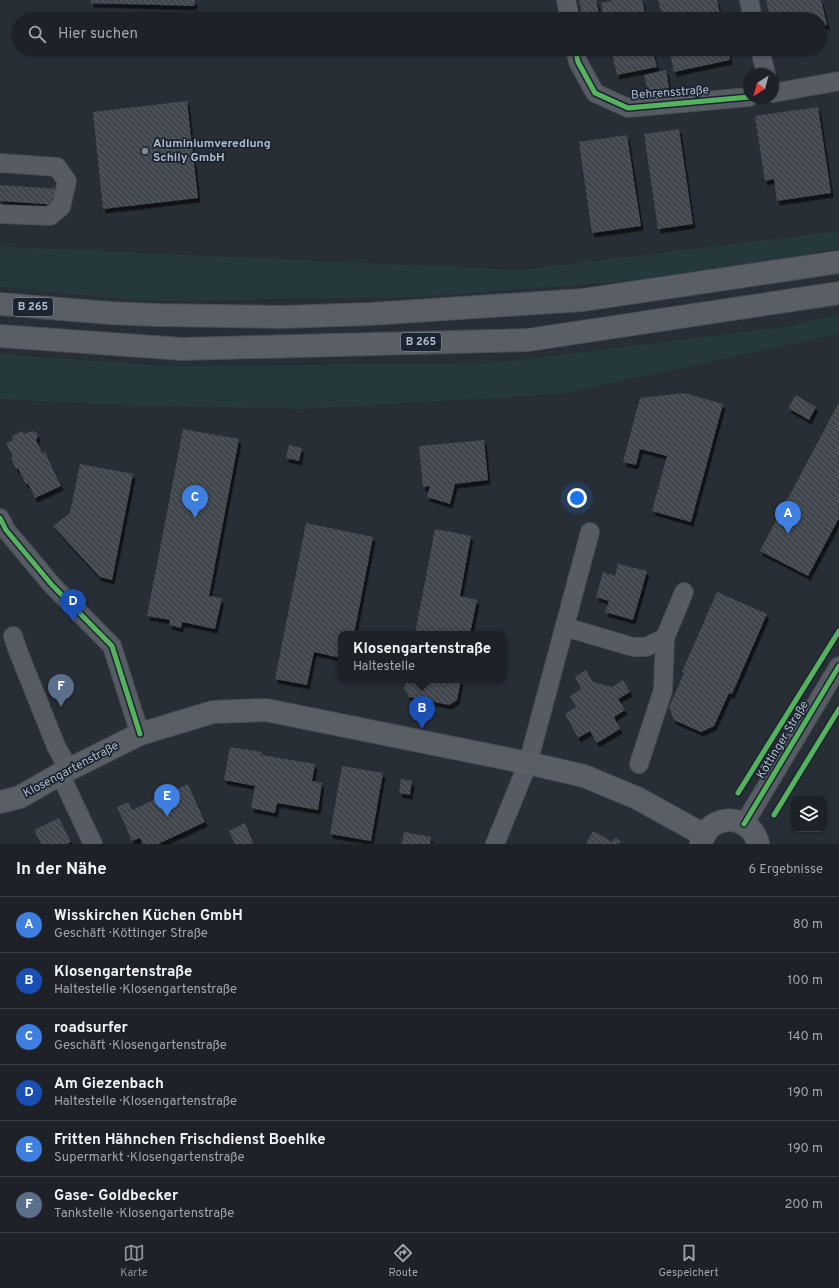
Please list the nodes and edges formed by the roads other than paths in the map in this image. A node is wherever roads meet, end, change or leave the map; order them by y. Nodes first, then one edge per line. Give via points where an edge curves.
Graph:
1 (566, 0) edge
2 (749, 0) edge
3 (569, 12) edge
4 (752, 12) edge
5 (577, 56) edge
6 (762, 56) edge
7 (765, 68) edge
8 (839, 81) edge
9 (779, 92) edge
10 (743, 98) edge
11 (0, 163) edge
12 (0, 214) edge
13 (839, 262) edge
14 (839, 293) edge
15 (0, 304) edge
16 (0, 336) edge
17 (0, 518) edge
18 (590, 532) dead end
19 (684, 592) dead end
20 (565, 627) junction
21 (13, 636) dead end
22 (665, 638) junction
23 (839, 666) edge
24 (140, 734) junction
25 (528, 763) junction
26 (639, 764) dead end
27 (65, 772) junction
28 (0, 802) edge
29 (744, 824) junction
30 (702, 839) edge
31 (93, 844) edge
32 (495, 844) edge
33 (758, 844) edge

1 - 3 street
2 - 4 street
5 - 10 street, Behrensstraße via 595,93 628,108
6 - 7 street
8 - 9 street
11 - 12 street via 57,167 67,181 61,207 50,216
13 - 15 main road, B 265 via 583,300 370,314 282,317 157,315
14 - 16 main road, B 265 via 528,340 182,349
17 - 24 street via 6,530 52,585 112,646
18 - 20 street
19 - 22 street
20 - 22 street via 634,648 646,647
20 - 25 street
21 - 27 street
22 - 26 street via 663,690
23 - 29 street, Köttinger Straße
24 - 25 main road, Klosengartenstraße via 213,712 266,710
24 - 27 main road, Klosengartenstraße
25 - 30 main road, Klosengartenstraße via 591,779 638,798
25 - 32 street
27 - 28 main road, Klosengartenstraße via 20,797
27 - 31 street
29 - 30 main road via 733,820 722,821 711,826
29 - 33 main road via 753,831

